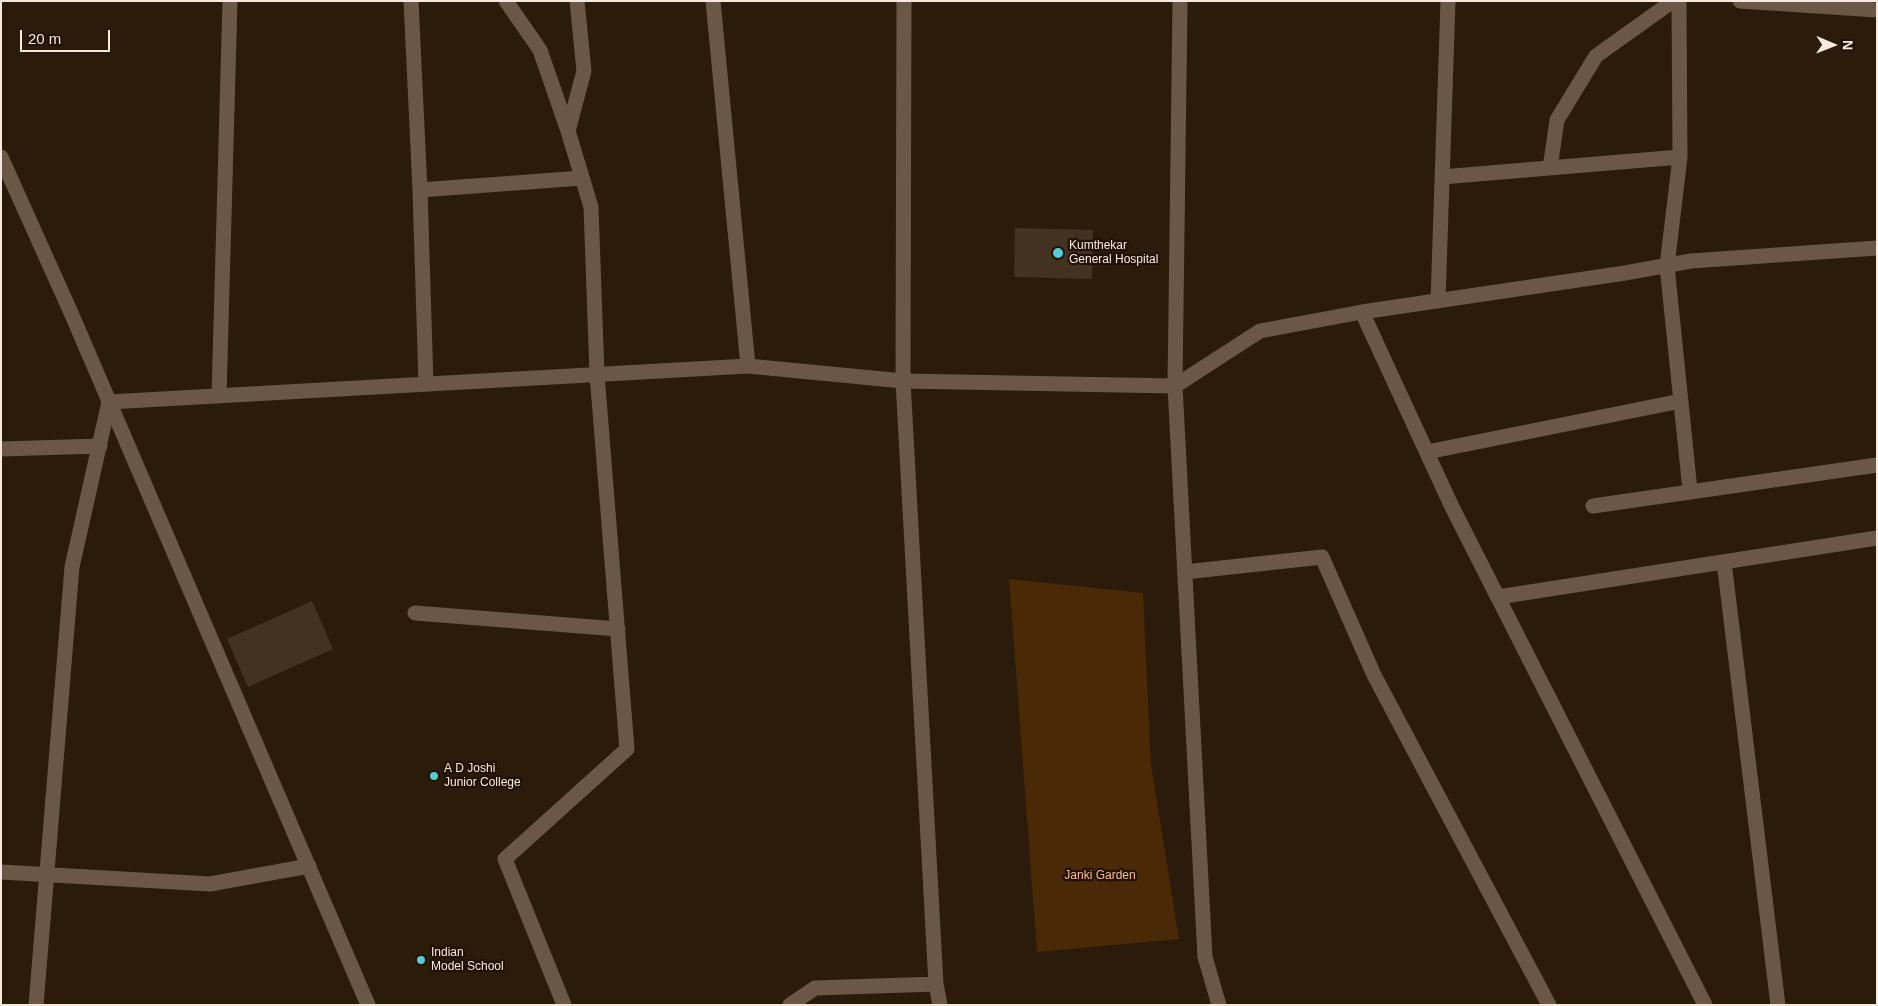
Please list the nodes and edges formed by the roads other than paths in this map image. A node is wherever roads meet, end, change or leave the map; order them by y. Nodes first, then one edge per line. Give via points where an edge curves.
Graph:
1 (230, 1) edge
2 (411, 1) edge
3 (506, 1) edge
4 (577, 1) edge
5 (713, 1) edge
6 (904, 1) edge
7 (1180, 1) edge
8 (1448, 1) edge
9 (1673, 1) edge
10 (1679, 1) edge
11 (1740, 1) edge
12 (1877, 10) edge
13 (568, 131) junction
14 (1, 157) edge
15 (1680, 157) junction
16 (1550, 168) junction
17 (1442, 177) junction
18 (582, 178) junction
19 (420, 190) junction
20 (1877, 248) edge
21 (1667, 266) junction
22 (1438, 301) junction
23 (1362, 312) junction
24 (748, 366) junction
25 (597, 374) junction
26 (903, 382) junction
27 (426, 384) junction
28 (1175, 386) junction
29 (218, 396) junction
30 (1681, 401) junction
31 (110, 402) junction
32 (100, 446) junction
33 (1, 449) edge
34 (1427, 452) junction
35 (1877, 465) edge
36 (1692, 491) junction
37 (1593, 506) dead end
38 (1877, 538) edge
39 (1724, 562) junction
40 (1185, 572) junction
41 (1498, 597) junction
42 (415, 613) dead end
43 (618, 629) junction
44 (309, 866) junction
45 (1, 872) edge
46 (46, 874) junction
47 (936, 984) junction
48 (36, 1005) edge
49 (368, 1005) edge
50 (564, 1005) edge
51 (790, 1005) edge
52 (940, 1005) edge
53 (1219, 1005) edge
54 (1549, 1005) edge
55 (1705, 1005) edge
56 (1778, 1005) edge

1 - 29 street
2 - 19 street
3 - 13 street via 540,50
4 - 13 street via 584,71
5 - 24 street
6 - 26 street
7 - 28 street
8 - 17 street
9 - 16 street via 1596,56 1557,120
10 - 15 street
11 - 12 street
13 - 18 street
14 - 31 street
15 - 16 street
15 - 21 street
16 - 17 street
17 - 22 street
18 - 19 street
18 - 25 street via 591,207
19 - 27 street
20 - 21 street via 1691,261
21 - 22 street
21 - 30 street
22 - 23 street
23 - 28 street via 1260,331
23 - 34 street
24 - 25 street
24 - 26 street
25 - 27 street
25 - 43 street
26 - 28 street
26 - 47 street
27 - 29 street
28 - 40 street
29 - 31 street
30 - 34 street
30 - 36 street
31 - 32 street
31 - 44 street
32 - 33 street
32 - 46 street via 72,567
34 - 41 street
35 - 36 street
36 - 37 street
38 - 39 street
39 - 41 street
39 - 56 street
40 - 53 street via 1205,957
40 - 54 street via 1322,557 1374,676
41 - 55 street
42 - 43 street
43 - 50 street via 627,749 504,859
44 - 46 street via 210,884
44 - 49 street
45 - 46 street
46 - 48 street
47 - 51 street via 815,988
47 - 52 street

